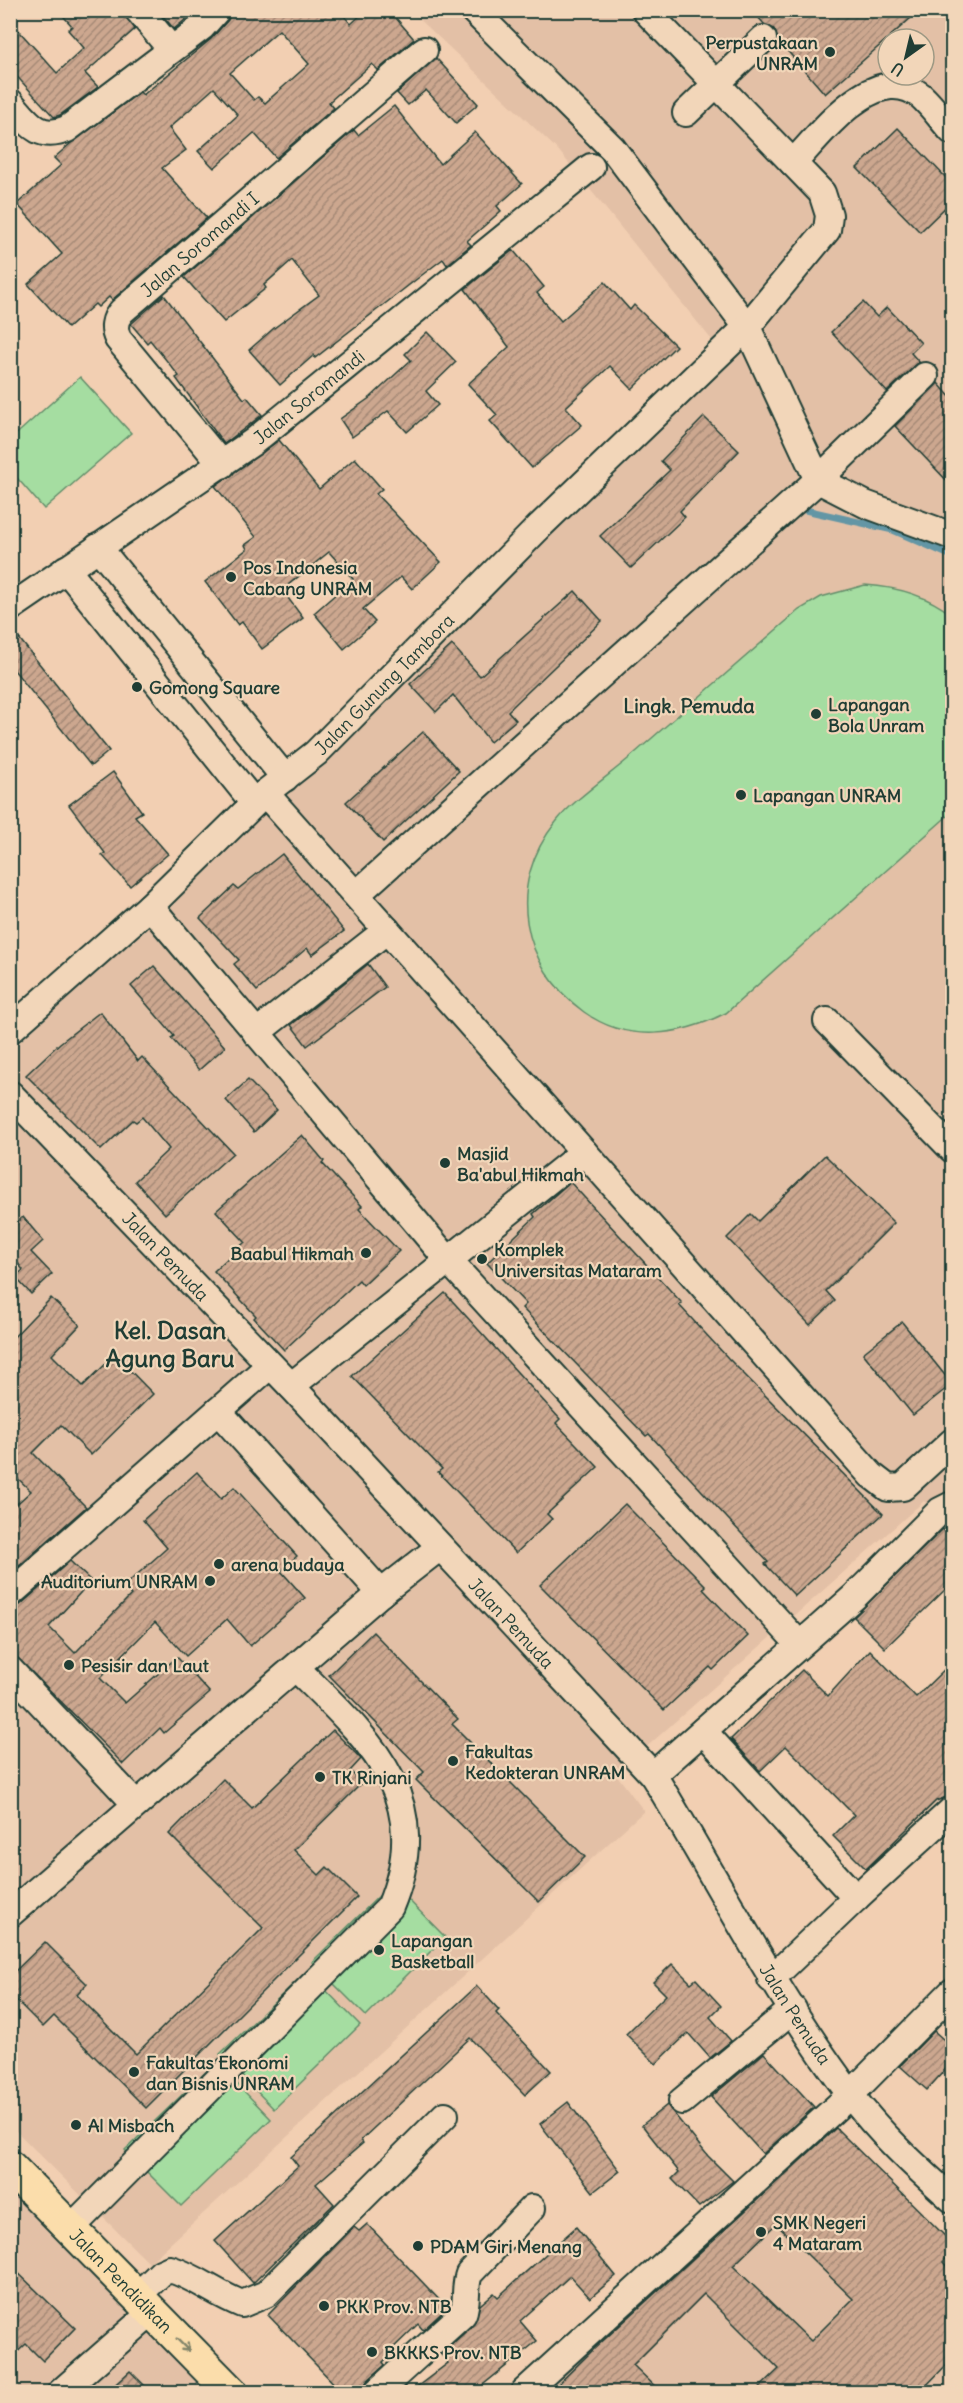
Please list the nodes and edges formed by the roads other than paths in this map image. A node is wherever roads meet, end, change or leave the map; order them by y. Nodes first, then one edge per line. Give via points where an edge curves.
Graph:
1 (138, 10) edge
2 (217, 10) edge
3 (473, 10) edge
4 (645, 10) edge
5 (764, 39) dead end
6 (171, 49) junction
7 (424, 50) dead end
8 (717, 83) junction
9 (10, 102) edge
10 (686, 113) dead end
11 (952, 131) edge
12 (793, 163) junction
13 (591, 167) dead end
14 (747, 327) junction
15 (925, 376) dead end
16 (222, 465) junction
17 (818, 480) junction
18 (952, 537) edge
19 (98, 548) junction
20 (66, 569) junction
21 (10, 608) edge
22 (285, 778) junction
23 (260, 798) junction
24 (357, 894) junction
25 (150, 906) junction
26 (387, 930) junction
27 (827, 1021) dead end
28 (10, 1030) edge
29 (256, 1033) junction
30 (10, 1094) edge
31 (952, 1149) edge
32 (584, 1152) junction
33 (448, 1260) junction
34 (269, 1366) junction
35 (291, 1386) junction
36 (218, 1411) junction
37 (952, 1442) edge
38 (952, 1504) edge
39 (440, 1547) junction
40 (381, 1593) junction
41 (10, 1594) edge
42 (799, 1644) junction
43 (297, 1669) junction
44 (10, 1670) edge
45 (703, 1731) junction
46 (653, 1775) junction
47 (136, 1804) junction
48 (952, 1810) edge
49 (856, 1898) junction
50 (10, 1914) edge
51 (771, 1979) junction
52 (952, 1992) edge
53 (793, 2009) junction
54 (850, 2095) junction
55 (682, 2101) dead end
56 (445, 2115) dead end
57 (10, 2167) edge
58 (952, 2199) edge
59 (532, 2208) dead end
60 (71, 2228) junction
61 (144, 2305) junction
62 (61, 2392) edge
63 (231, 2392) edge
64 (377, 2392) edge
65 (524, 2392) edge

1 - 6 street
2 - 6 street via 202,27
3 - 14 street via 613,149
4 - 8 street, Jalan Gunung Tambora
5 - 8 street
6 - 9 street via 101,105 54,135 30,125
7 - 16 street, Jalan Soromandi I via 115,320 118,339
8 - 10 street
8 - 12 street, Jalan Gunung Tambora
11 - 12 street via 919,95 897,86 876,88 848,106
12 - 14 street, Jalan Gunung Tambora via 822,193 829,215 827,230
13 - 16 street, Jalan Soromandi
14 - 17 street
14 - 22 street, Jalan Gunung Tambora via 541,525 316,753
15 - 17 street
16 - 19 street, Jalan Soromandi
17 - 18 street via 865,504
17 - 24 street
19 - 20 street, Jalan Soromandi
19 - 22 street
20 - 21 street, Jalan Soromandi
20 - 23 street
22 - 23 street, Jalan Gunung Tambora
23 - 24 street
23 - 25 street, Jalan Gunung Tambora
24 - 26 street
25 - 28 street, Jalan Gunung Tambora
25 - 29 street
26 - 29 street
26 - 32 street
27 - 31 street
29 - 33 street
30 - 34 street, Jalan Pemuda
32 - 33 street
32 - 37 street via 871,1475 888,1488 903,1487
33 - 35 street
33 - 42 street
34 - 35 street, Jalan Pemuda
34 - 36 street
35 - 39 street, Jalan Pemuda
36 - 40 street
36 - 41 street
38 - 42 street
39 - 40 street
39 - 46 street, Jalan Pemuda
40 - 43 street
42 - 45 street
43 - 47 street
43 - 60 street via 358,1731 392,1777 404,1833 402,1872 390,1907
44 - 47 street
45 - 46 street
45 - 49 street
46 - 51 street, Jalan Pemuda
47 - 50 street
48 - 49 street
49 - 51 street
51 - 53 street, Jalan Pemuda
52 - 54 street
53 - 54 street, Jalan Pemuda
53 - 55 street
54 - 58 street, Jalan Pemuda
54 - 65 street
56 - 61 street via 266,2294 242,2304 170,2269 161,2273
57 - 60 main road, Jalan Pendidikan
59 - 64 street via 469,2274 468,2301 463,2314
60 - 61 main road, Jalan Pendidikan
61 - 62 street
61 -> 63 main road, Jalan Pendidikan

